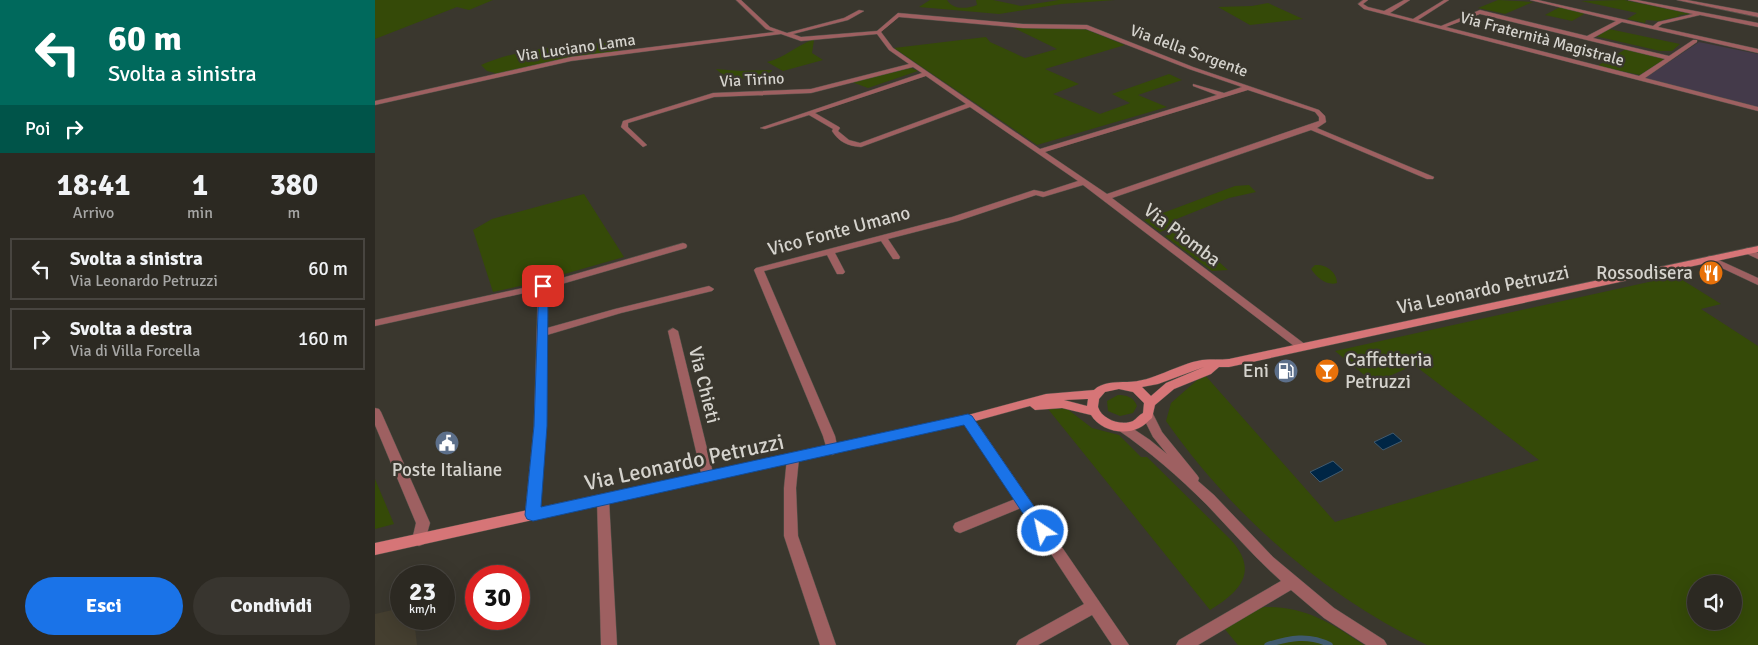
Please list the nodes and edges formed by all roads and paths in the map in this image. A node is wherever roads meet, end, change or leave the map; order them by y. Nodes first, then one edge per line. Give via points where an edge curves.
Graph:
1 (738, 0) edge
2 (1366, 0) edge
3 (1408, 0) edge
4 (1447, 0) edge
5 (1532, 0) edge
6 (1556, 0) edge
7 (1630, 0) edge
8 (1679, 0) edge
9 (1549, 4) junction
10 (861, 11) dead end
11 (1385, 13) junction
12 (1700, 13) junction
13 (1758, 15) edge
14 (1414, 20) junction
15 (1621, 20) junction
16 (1758, 25) edge
17 (1441, 27) junction
18 (1655, 27) junction
19 (1670, 31) junction
20 (877, 32) junction
21 (785, 33) junction
22 (1588, 38) junction
23 (1695, 40) junction
24 (1758, 42) edge
25 (1735, 46) junction
26 (1758, 51) edge
27 (1669, 58) junction
28 (913, 65) junction
29 (925, 74) junction
30 (1639, 79) junction
31 (1195, 85) dead end
32 (1250, 87) junction
33 (1224, 95) junction
34 (375, 103) edge
35 (971, 104) junction
36 (1758, 109) edge
37 (810, 113) junction
38 (763, 128) dead end
39 (1309, 128) junction
40 (643, 145) dead end
41 (1040, 151) junction
42 (1431, 177) dead end
43 (1083, 182) junction
44 (1106, 197) junction
45 (883, 238) junction
46 (683, 246) dead end
47 (1758, 249) edge
48 (1748, 251) junction
49 (830, 252) junction
50 (1758, 256) edge
51 (896, 257) dead end
52 (1710, 259) junction
53 (840, 272) dead end
54 (1758, 282) edge
55 (543, 286) junction
56 (709, 289) dead end
57 (375, 323) edge
58 (673, 331) dead end
59 (542, 333) junction
60 (1302, 347) junction
61 (1215, 365) junction
62 (1129, 386) junction
63 (1096, 394) junction
64 (1149, 409) junction
65 (1001, 410) junction
66 (1093, 411) junction
67 (375, 412) edge
68 (968, 419) junction
69 (1122, 427) junction
70 (832, 450) junction
71 (793, 458) junction
72 (708, 477) junction
73 (1209, 498) junction
74 (603, 500) junction
75 (1023, 501) junction
76 (533, 515) junction
77 (960, 527) dead end
78 (419, 540) junction
79 (375, 549) edge
80 (1292, 582) junction
81 (1094, 606) junction
82 (609, 645) edge
83 (828, 645) edge
84 (1024, 645) edge
85 (1121, 645) edge
86 (1184, 645) edge
87 (1379, 645) edge

1 - 21 street via 768,28
2 - 11 street, Via Fraternità Magistrale via 1361,6
3 - 11 street
4 - 14 street
5 - 9 street
6 - 9 street
7 - 12 street
8 - 13 street
9 - 15 street
10 - 21 street via 846,19
11 - 14 street, Via Fraternità Magistrale
12 - 16 street
12 - 18 street
14 - 17 street, Via Fraternità Magistrale
15 - 18 street
15 - 22 street
17 - 22 street via 1480,12
17 - 30 street, Via Fraternità Magistrale
18 - 19 street
19 - 23 street
19 - 25 street
20 - 21 street via 816,39 801,39
20 - 28 street, Via Piomba via 891,49
20 - 32 street, Via della Sorgente via 898,15 1087,28
21 - 34 street, Via Luciano Lama via 571,59
22 - 27 street
23 - 25 street
23 - 27 street, Via Fraternità Magistrale
24 - 25 street
25 - 26 street
27 - 30 street, Via Fraternità Magistrale
28 - 29 street, Via Piomba
28 - 40 street, Via Tirino via 811,90 713,95 625,122 624,127
29 - 35 street, Via Piomba
29 - 37 street
30 - 36 street, Via Fraternità Magistrale
31 - 33 street
32 - 33 street
32 - 39 street, Via della Sorgente via 1317,111 1323,122
33 - 41 street
35 - 37 street via 861,145 838,137 837,128
35 - 41 street, Via Piomba
37 - 38 street
39 - 42 street
39 - 44 street
41 - 43 street, Via Piomba
43 - 44 street, Via Piomba
43 - 45 street, Vico Fonte Umano via 1043,195 1037,192
44 - 60 street, Via Piomba
45 - 49 street, Vico Fonte Umano
45 - 51 street
46 - 55 street
47 - 48 main road, Via Leonardo Petruzzi
48 - 50 street
48 - 52 main road, Via Leonardo Petruzzi
49 - 53 street
49 - 70 street, Vico Fonte Umano via 759,270
52 - 54 street
52 - 60 main road, Via Leonardo Petruzzi
55 - 57 street
55 - 59 street
56 - 59 street
58 - 72 street, Via Chieti
59 - 76 street via 540,426
60 - 61 main road, Via Leonardo Petruzzi
61 - 62 main road, Via Leonardo Petruzzi via 1201,364 1154,381
61 - 64 main road, Via Leonardo Petruzzi via 1170,386
62 - 63 main road via 1110,386
62 - 64 main road via 1142,392
63 - 65 main road, Via Leonardo Petruzzi via 1053,397
63 - 66 main road via 1092,399
64 - 69 main road via 1138,424
64 - 73 street via 1157,434
65 - 66 main road, Via Leonardo Petruzzi via 1062,404
65 - 68 main road, Via Leonardo Petruzzi
66 - 69 main road via 1107,424
67 - 78 street via 423,524
68 - 70 main road, Via Leonardo Petruzzi
68 - 75 street
69 - 73 street via 1146,443
70 - 71 main road, Via Leonardo Petruzzi
71 - 72 main road, Via Leonardo Petruzzi
71 - 83 street via 789,488 791,536
72 - 74 main road, Via Leonardo Petruzzi
73 - 80 street via 1268,562
74 - 76 main road, Via Leonardo Petruzzi
74 - 82 street
75 - 77 street
75 - 81 street
76 - 78 main road, Via Leonardo Petruzzi
78 - 79 main road, Via Leonardo Petruzzi
80 - 86 street
80 - 87 street via 1329,613
81 - 84 street
81 - 85 street

